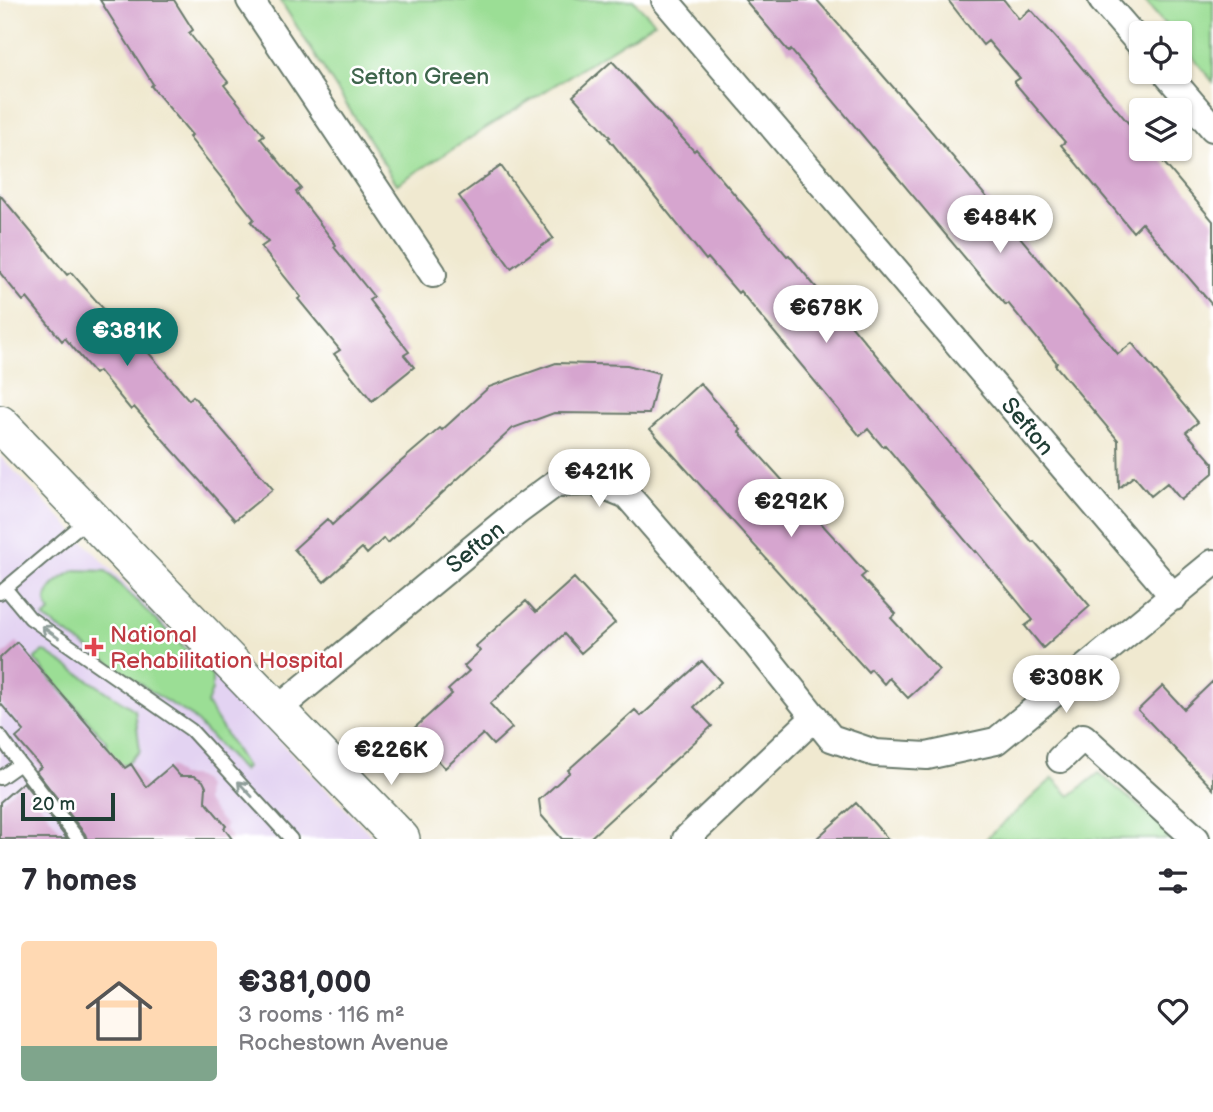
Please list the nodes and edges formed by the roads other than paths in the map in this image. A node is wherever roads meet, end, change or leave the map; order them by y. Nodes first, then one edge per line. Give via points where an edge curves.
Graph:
1 (250, 0) edge
2 (665, 0) edge
3 (1102, 0) edge
4 (1129, 30) edge
5 (1175, 84) edge
6 (1213, 128) edge
7 (433, 274) dead end
8 (0, 424) edge
9 (90, 517) junction
10 (1213, 563) edge
11 (3, 591) edge
12 (1174, 597) junction
13 (277, 713) junction
14 (815, 717) junction
15 (0, 736) edge
16 (1060, 759) dead end
17 (20, 764) junction
18 (0, 778) edge
19 (292, 835) edge
20 (78, 839) edge
21 (401, 839) edge
22 (686, 839) edge
23 (1196, 839) edge

1 - 7 street
2 - 12 street, Sefton
3 - 4 street
5 - 6 street
8 - 9 main road
9 - 11 lane
9 - 13 main road
10 - 12 street, Sefton
19 -> 11 lane via 191,730 30,618
12 - 14 street, Sefton via 996,741 927,756 875,753 831,738
13 - 14 street, Sefton via 556,483 595,482 627,495
13 - 21 main road
14 - 22 street
15 - 17 lane
16 - 23 street via 1083,737
17 - 18 lane
17 - 20 lane

